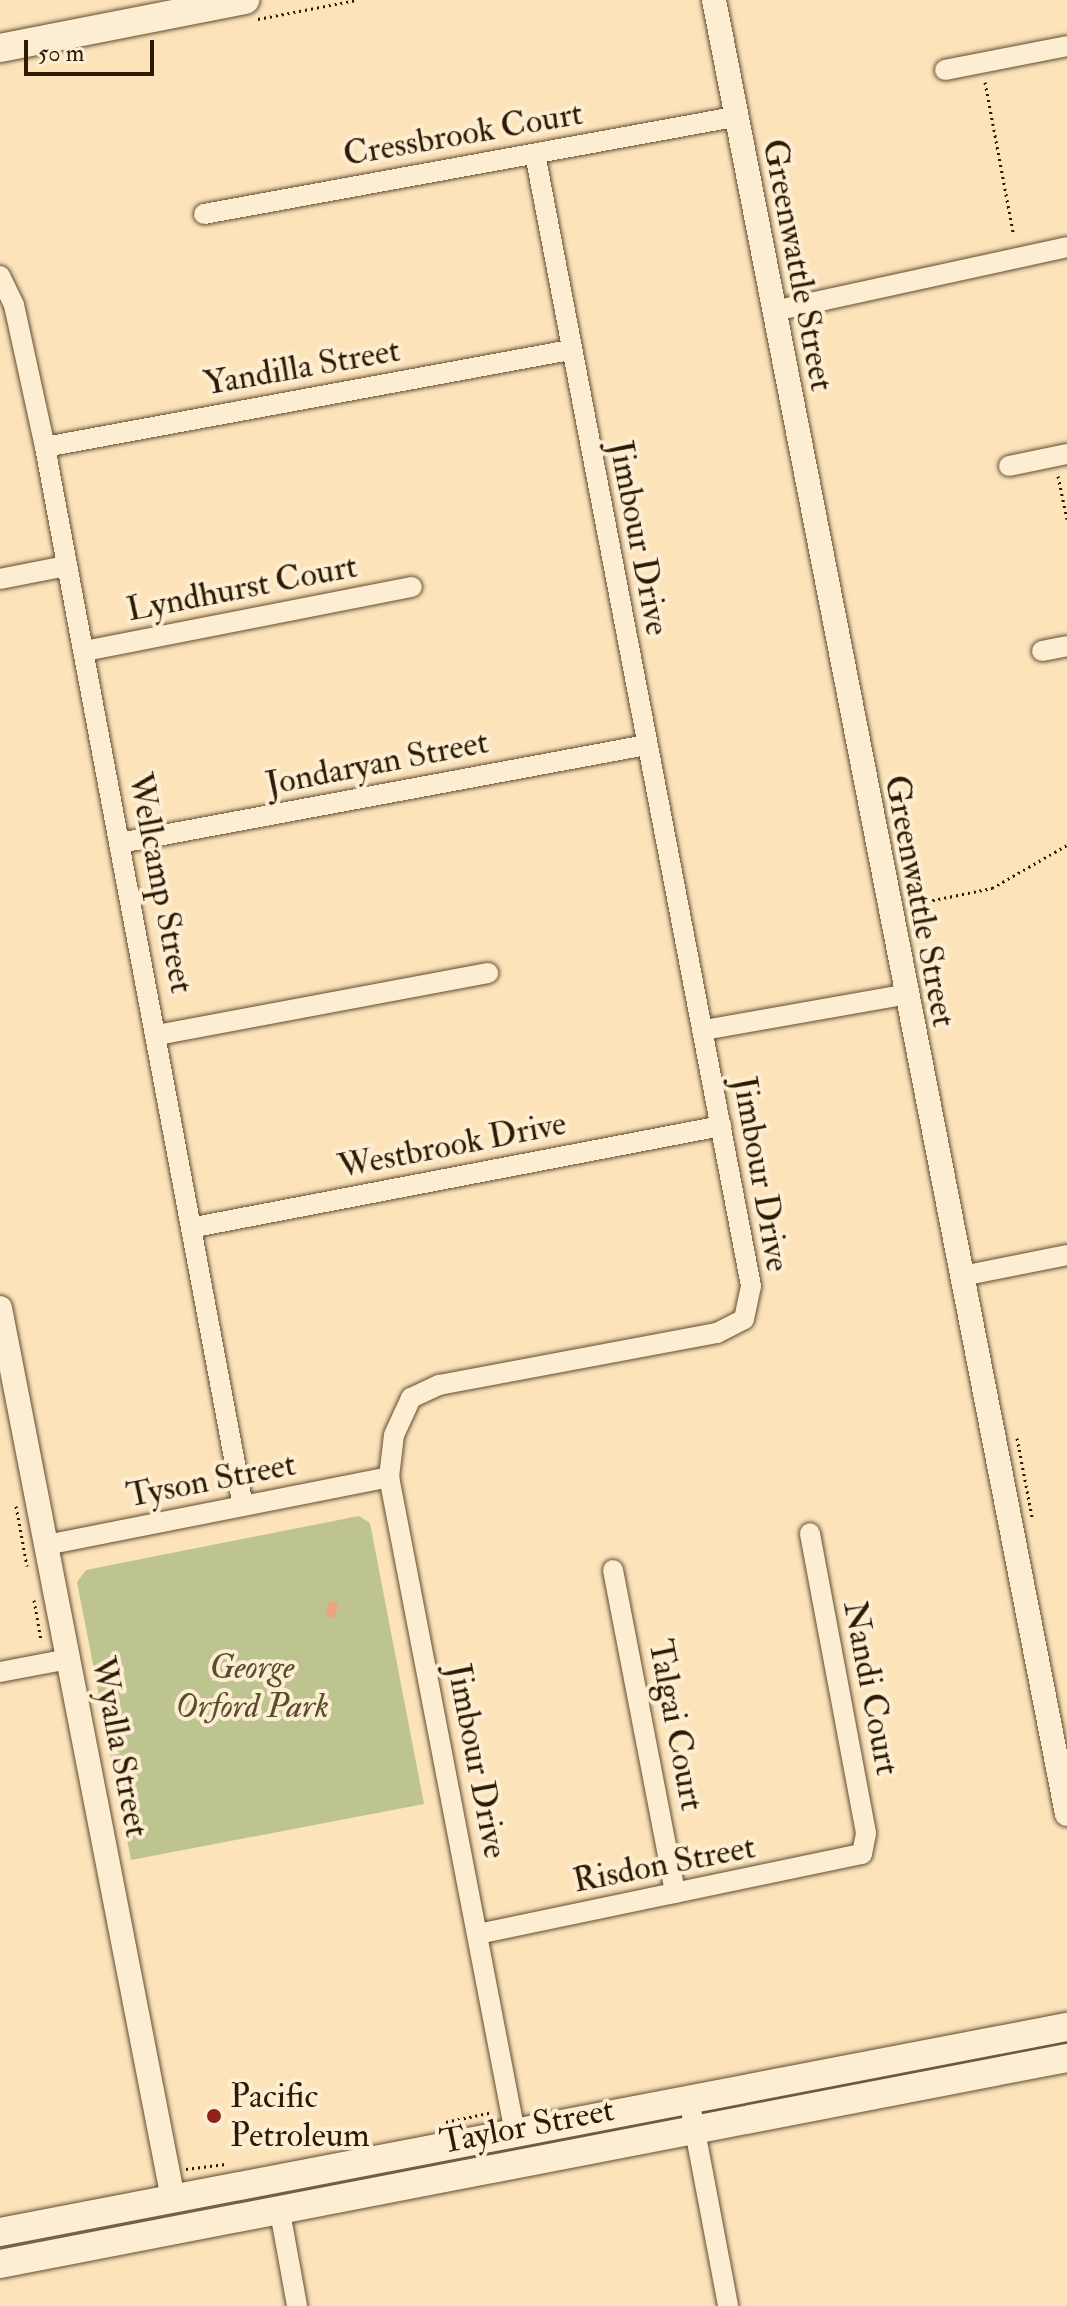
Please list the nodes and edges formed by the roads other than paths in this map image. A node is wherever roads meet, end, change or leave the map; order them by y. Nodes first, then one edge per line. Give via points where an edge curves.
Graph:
1 (245, 0) edge
2 (714, 0) edge
3 (1067, 46) edge
4 (0, 48) edge
5 (945, 70) dead end
6 (734, 117) junction
7 (535, 154) junction
8 (204, 214) dead end
9 (1067, 247) edge
10 (0, 276) edge
11 (774, 311) junction
12 (570, 350) junction
13 (45, 447) junction
14 (1061, 456) edge
15 (1009, 466) dead end
16 (66, 566) junction
17 (0, 579) edge
18 (412, 587) dead end
19 (1067, 646) edge
20 (85, 651) junction
21 (1042, 651) dead end
22 (646, 745) junction
23 (120, 843) junction
24 (488, 973) dead end
25 (902, 995) junction
26 (704, 1030) junction
27 (157, 1035) junction
28 (721, 1126) junction
29 (195, 1227) junction
30 (1067, 1255) edge
31 (962, 1276) junction
32 (0, 1308) edge
33 (389, 1477) junction
34 (243, 1506) junction
35 (810, 1533) dead end
36 (46, 1545) junction
37 (613, 1570) dead end
38 (68, 1659) junction
39 (0, 1672) edge
40 (1067, 1814) edge
41 (862, 1854) joint
42 (675, 1893) junction
43 (478, 1934) junction
44 (1067, 2027) edge
45 (1067, 2058) edge
46 (689, 2099) junction
47 (695, 2129) junction
48 (515, 2133) junction
49 (173, 2199) junction
50 (280, 2212) junction
51 (0, 2232) edge
52 (0, 2264) edge
53 (297, 2306) edge
54 (728, 2306) edge

1 - 4 main road
2 - 6 street, Greenwattle Street
3 - 5 street
6 - 7 street, Cressbrook Court
6 - 11 street, Greenwattle Street
7 - 8 street, Cressbrook Court
7 - 12 street, Jimbour Drive
9 - 11 street
10 - 13 street, Wellcamp Street via 14,305
11 - 25 street, Greenwattle Street
12 - 13 street, Yandilla Street
12 - 22 street, Jimbour Drive
13 - 16 street, Wellcamp Street
14 - 15 street
16 - 17 street
16 - 20 street, Wellcamp Street
18 - 20 street, Lyndhurst Court
19 - 21 street
20 - 23 street, Wellcamp Street
22 - 23 street, Jondaryan Street
22 - 26 street, Jimbour Drive
23 - 27 street, Wellcamp Street
24 - 27 street
25 - 26 street
25 - 31 street, Greenwattle Street
26 - 28 street, Jimbour Drive
27 - 29 street, Wellcamp Street
28 - 29 street, Westbrook Drive
28 - 33 street, Jimbour Drive via 751,1286 744,1319 717,1333 439,1385 411,1398 394,1435
29 - 34 street, Wellcamp Street
30 - 31 street
31 - 40 street, Greenwattle Street
32 - 36 street, Wyalla Street
33 - 34 street, Tyson Street
33 - 43 street, Jimbour Drive
34 - 36 street, Tyson Street
35 - 41 street, Nandi Court via 866,1833
36 - 38 street, Wyalla Street
37 - 42 street, Talgai Court
38 - 39 street
38 - 49 street, Wyalla Street
41 - 42 street, Risdon Street
42 - 43 street, Risdon Street
43 - 48 street, Jimbour Drive
44 - 46 main road, Taylor Street
45 - 47 main road, Taylor Street
46 - 47 street
46 - 48 main road, Taylor Street
47 - 50 main road, Taylor Street
47 - 54 street
48 - 49 main road, Taylor Street
49 - 50 main road via 188,2215 253,2206
49 - 51 main road, Taylor Street
50 - 52 main road, Taylor Street
50 - 53 street

